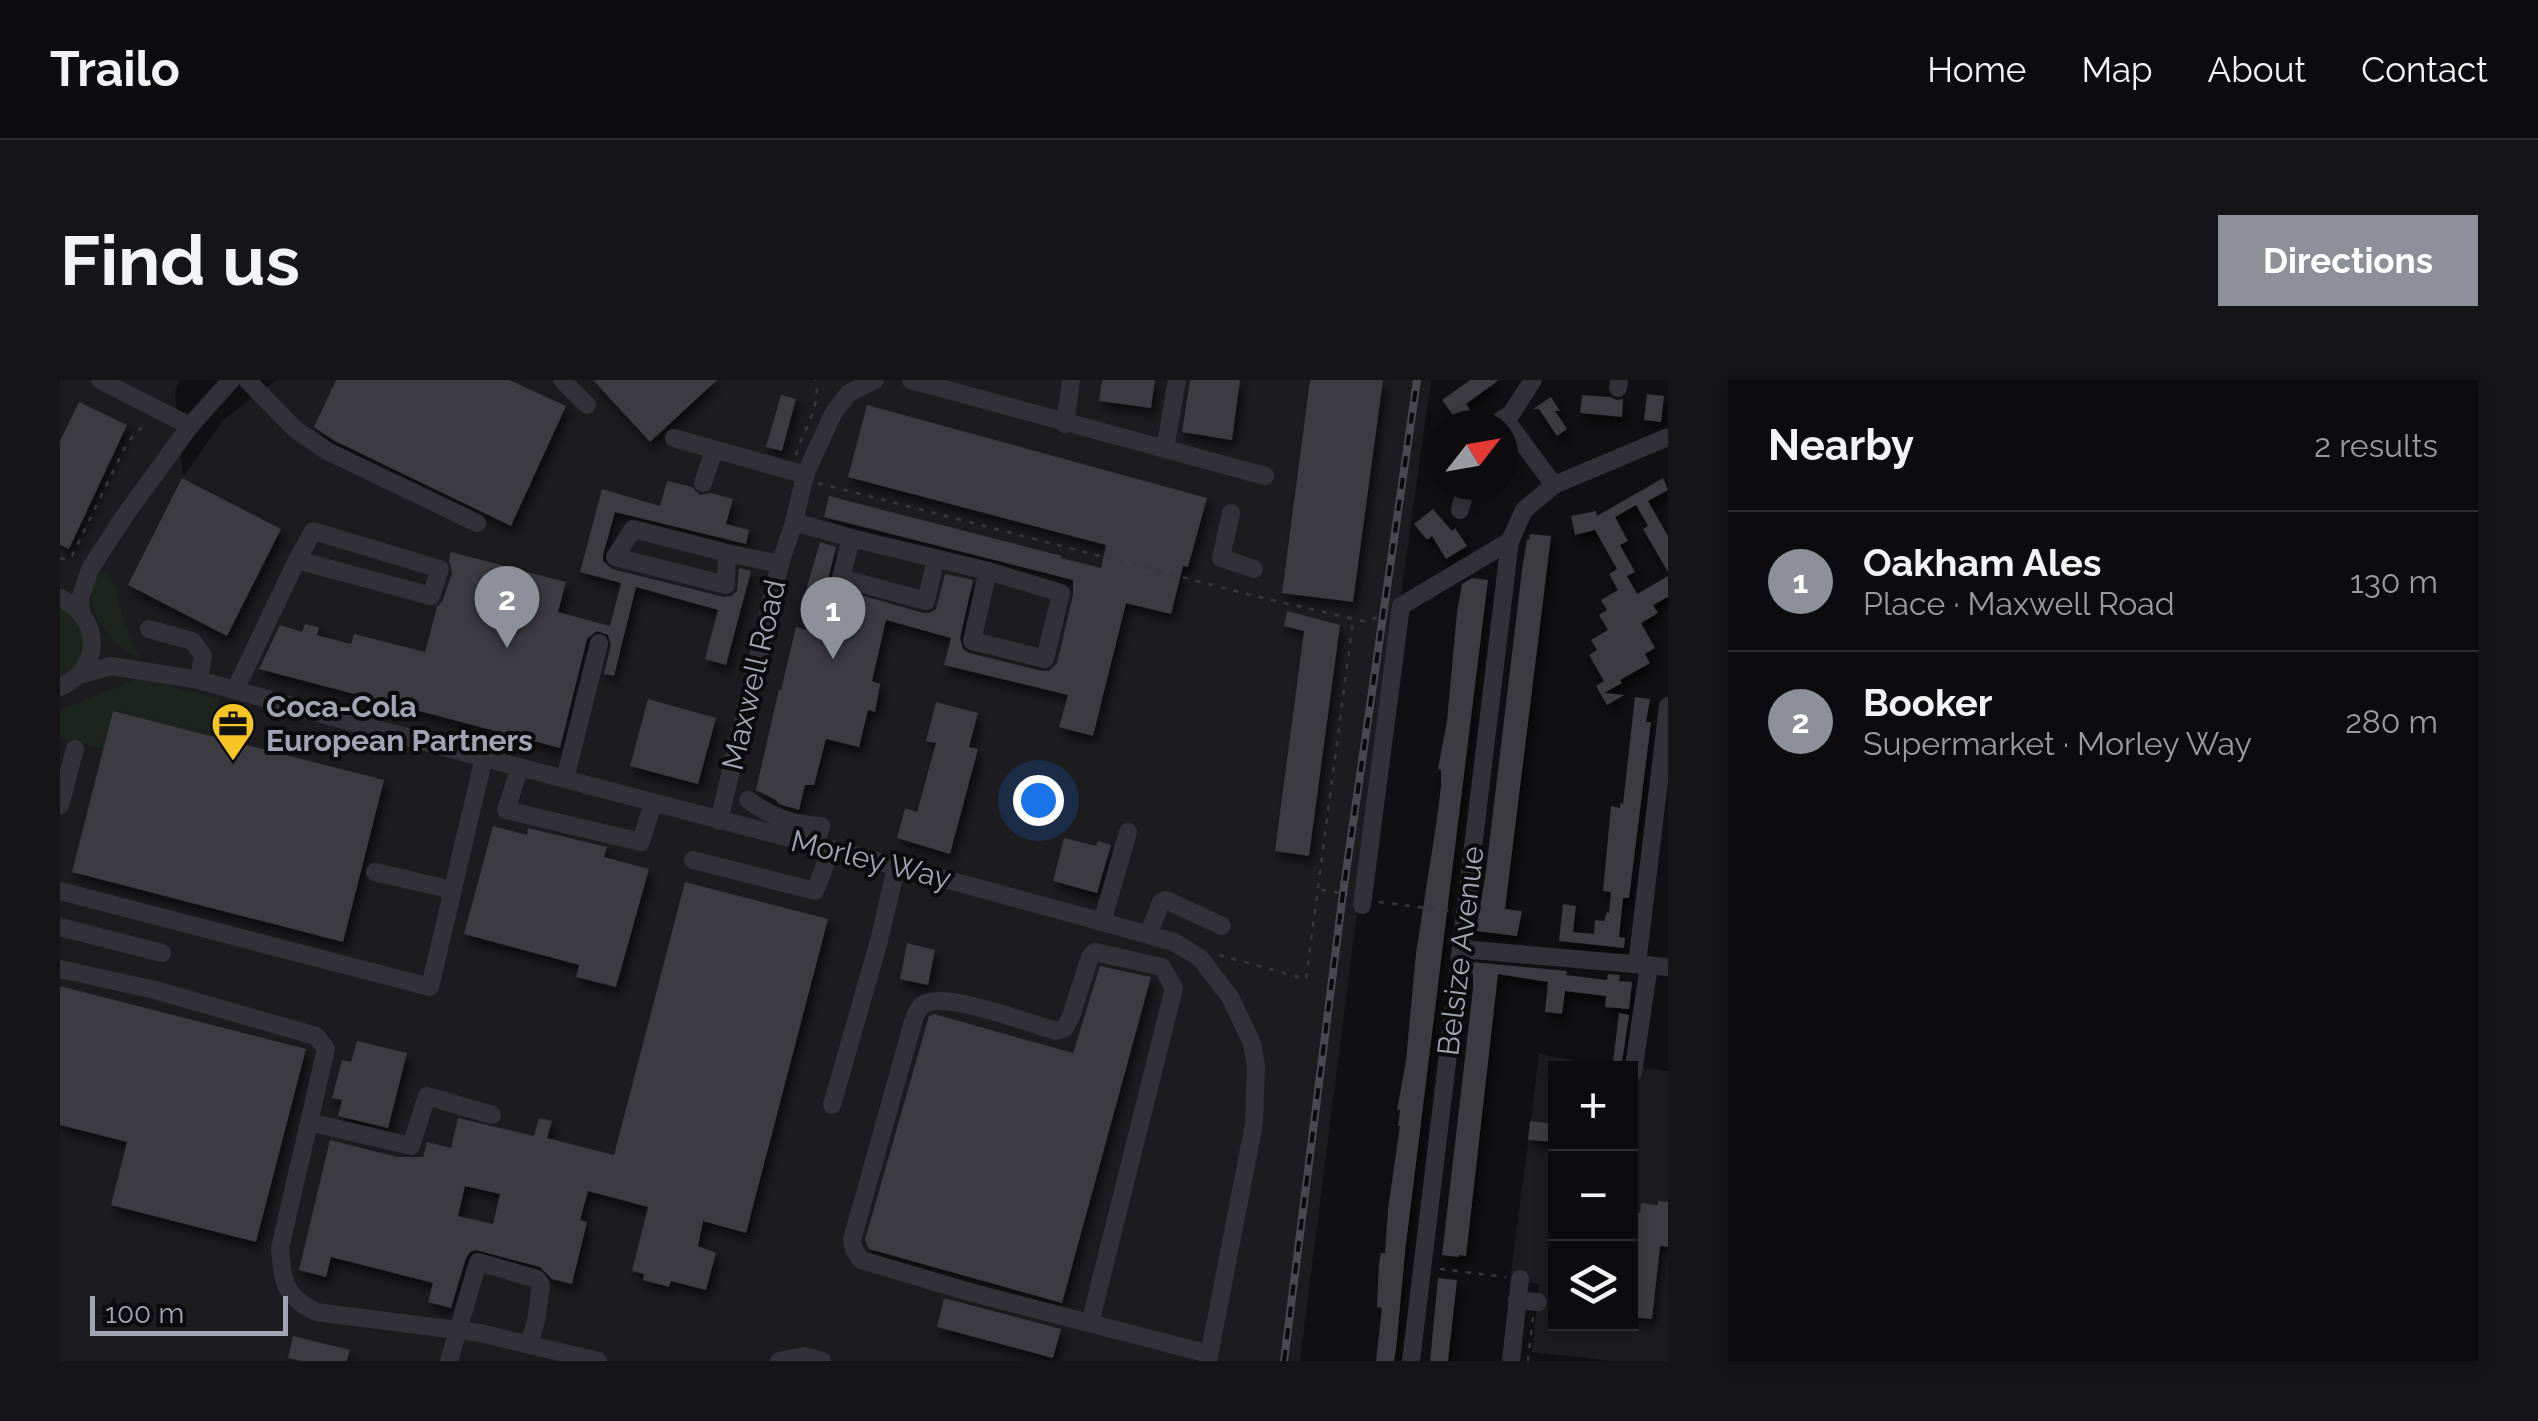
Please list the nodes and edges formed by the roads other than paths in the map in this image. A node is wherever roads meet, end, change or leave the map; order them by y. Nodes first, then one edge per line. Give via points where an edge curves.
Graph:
1 (100, 380) edge
2 (231, 380) edge
3 (248, 380) edge
4 (562, 380) edge
5 (875, 380) edge
6 (911, 380) edge
7 (1071, 380) edge
8 (1178, 380) edge
9 (1533, 380) edge
10 (586, 404) dead end
11 (1514, 410) edge
12 (1065, 424) junction
13 (190, 426) junction
14 (1668, 437) edge
15 (674, 438) dead end
16 (1518, 443) edge
17 (1165, 449) junction
18 (714, 450) junction
19 (806, 472) junction
20 (1264, 476) dead end
21 (703, 483) dead end
22 (1554, 484) junction
23 (1462, 500) edge
24 (1460, 510) dead end
25 (1231, 513) dead end
26 (477, 522) dead end
27 (794, 522) junction
28 (851, 538) junction
29 (1510, 541) junction
30 (728, 553) junction
31 (936, 559) junction
32 (297, 560) junction
33 (780, 564) junction
34 (90, 568) junction
35 (1254, 569) dead end
36 (988, 571) junction
37 (60, 590) edge
38 (60, 598) edge
39 (82, 612) junction
40 (149, 629) dead end
41 (90, 630) junction
42 (600, 643) dead end
43 (128, 667) junction
44 (79, 675) junction
45 (199, 680) junction
46 (60, 687) edge
47 (235, 690) junction
48 (1668, 706) edge
49 (75, 748) dead end
50 (484, 757) junction
51 (520, 767) junction
52 (565, 779) junction
53 (748, 800) dead end
54 (652, 803) junction
55 (60, 804) edge
56 (719, 821) junction
57 (1128, 832) dead end
58 (823, 848) junction
59 (693, 860) dead end
60 (896, 867) junction
61 (375, 872) dead end
62 (452, 890) junction
63 (60, 891) edge
64 (1362, 902) road end
65 (1102, 922) junction
66 (1222, 926) dead end
67 (60, 927) edge
68 (1148, 935) junction
69 (1461, 949) junction
70 (162, 954) dead end
71 (1651, 965) edge
72 (60, 968) edge
73 (1635, 1061) edge
74 (832, 1105) dead end
75 (492, 1115) dead end
76 (309, 1122) junction
77 (1520, 1279) road end
78 (1090, 1323) junction
79 (458, 1331) junction
80 (529, 1344) junction
81 (1209, 1358) edge
82 (449, 1361) edge
83 (598, 1361) edge
84 (780, 1361) edge
85 (820, 1361) edge
86 (1411, 1361) edge
87 (1510, 1361) edge

1 - 13 street
2 - 13 street
3 - 26 street via 295,430
4 - 10 street
5 - 19 street, Maxwell Road via 849,393 834,412
6 - 12 street
7 - 12 street
8 - 17 street
9 - 11 street
12 - 17 street
13 - 34 street
14 - 22 street
15 - 18 street
16 - 22 street
17 - 20 street
18 - 19 street
18 - 21 street
19 - 27 street, Maxwell Road
22 - 29 street via 1524,510
23 - 24 street
25 - 35 street via 1221,558
27 - 28 street
27 - 33 street, Maxwell Road
28 - 31 street
28 - 31 street via 840,578 926,601
29 - 64 street via 1401,606
29 - 69 street, Belsize Avenue
30 - 30 street via 726,585 615,557 634,529
30 - 33 street
31 - 36 street
32 - 32 street via 313,530 440,569 431,596
32 - 47 street
33 - 56 street, Maxwell Road
34 - 37 street
34 - 39 street
36 - 36 street via 1062,593 1045,659 972,642
38 - 39 street
39 - 41 street
40 - 45 street via 192,641 204,655
41 - 43 street
41 - 44 street via 91,654
42 - 52 street
43 - 44 street, Morley Way
43 - 45 street, Morley Way
44 - 46 street
45 - 47 street, Morley Way
47 - 50 street, Morley Way
48 - 71 street
49 - 55 street
50 - 51 street, Morley Way
50 - 62 street
51 - 52 street, Morley Way
51 - 54 street via 506,810 640,842
52 - 54 street, Morley Way
53 - 58 street via 766,814 821,826
54 - 56 street, Morley Way
56 - 58 street, Morley Way
57 - 65 street
58 - 59 street via 816,891
58 - 60 street, Morley Way
60 - 65 street, Morley Way
60 - 74 street
61 - 62 street
62 - 63 street via 430,987
65 - 68 street, Morley Way
66 - 68 street via 1166,900
67 - 70 street
68 - 81 street, Morley Way via 1200,958 1241,1020 1256,1066 1254,1124
69 - 71 street
69 - 86 street, Belsize Avenue
71 - 73 street
72 - 76 street via 316,1036 326,1049
75 - 76 street via 428,1096 411,1146
76 - 79 street via 280,1248 283,1281 296,1302 316,1312
77 - 87 street via 1530,1302
78 - 78 street via 860,1260 852,1240 920,1007 954,1001 1056,1031 1072,1016 1095,952 1162,967 1174,988
78 - 81 street
79 - 80 street
79 - 80 street via 478,1262 537,1278
79 - 82 street
80 - 83 street
84 - 85 street

